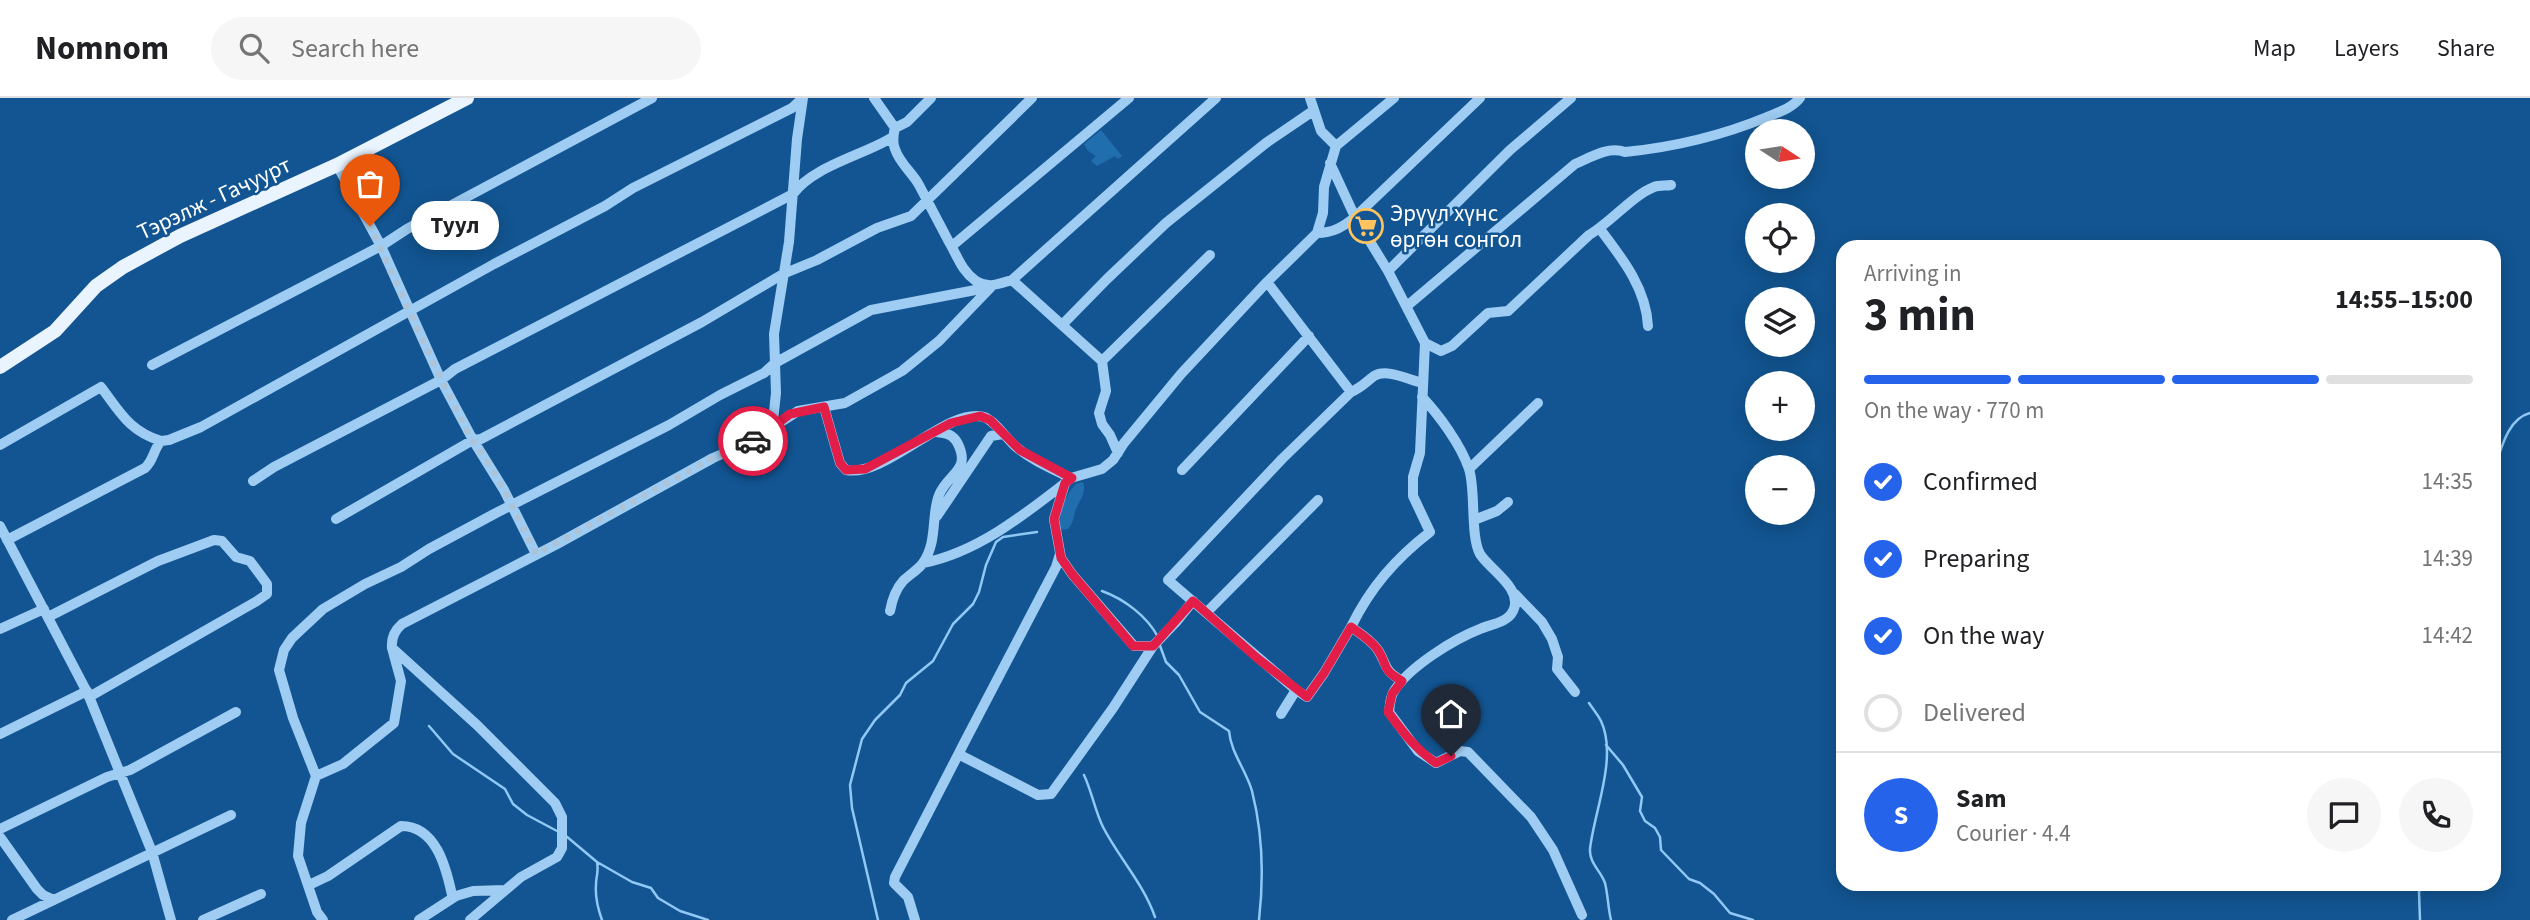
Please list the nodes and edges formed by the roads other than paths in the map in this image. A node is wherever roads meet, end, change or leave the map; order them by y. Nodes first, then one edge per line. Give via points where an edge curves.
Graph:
1 (467, 98) edge
2 (652, 98) edge
3 (803, 98) edge
4 (874, 98) edge
5 (931, 98) edge
6 (1032, 98) edge
7 (1129, 98) edge
8 (1216, 98) edge
9 (1310, 98) edge
10 (1394, 98) edge
11 (1480, 98) edge
12 (1571, 98) edge
13 (1800, 98) edge
14 (1313, 111) junction
15 (894, 132) junction
16 (1336, 146) junction
17 (1330, 163) junction
18 (337, 165) junction
19 (1671, 185) dead end
20 (793, 194) junction
21 (926, 203) junction
22 (1355, 218) junction
23 (1600, 229) junction
24 (1318, 233) junction
25 (381, 246) junction
26 (952, 246) junction
27 (1210, 255) dead end
28 (1388, 271) junction
29 (783, 274) junction
30 (1012, 280) junction
31 (1267, 282) junction
32 (991, 287) junction
33 (1407, 306) junction
34 (410, 312) junction
35 (1062, 325) junction
36 (1648, 326) dead end
37 (1309, 336) junction
38 (1424, 343) junction
39 (1102, 361) junction
40 (775, 363) junction
41 (152, 365) dead end
42 (0, 367) edge
43 (441, 380) junction
44 (1423, 383) junction
45 (1351, 392) junction
46 (1422, 397) junction
47 (1538, 403) dead end
48 (824, 407) junction
49 (770, 429) junction
50 (936, 432) junction
51 (1003, 435) junction
52 (473, 440) junction
53 (161, 441) junction
54 (0, 445) edge
55 (1118, 453) junction
56 (1469, 469) junction
57 (1182, 470) dead end
58 (253, 481) dead end
59 (1068, 481) junction
60 (1318, 500) dead end
61 (1508, 502) dead end
62 (511, 506) junction
63 (937, 516) junction
64 (336, 519) dead end
65 (1474, 520) junction
66 (3, 533) edge
67 (536, 554) junction
68 (1060, 554) junction
69 (923, 563) junction
70 (1511, 589) junction
71 (1193, 601) junction
72 (890, 611) dead end
73 (1207, 612) junction
74 (46, 613) junction
75 (1351, 627) junction
76 (0, 629) edge
77 (1153, 646) junction
78 (392, 648) junction
79 (1402, 681) junction
80 (1296, 690) junction
81 (1575, 692) dead end
82 (88, 694) junction
83 (236, 712) dead end
84 (1280, 714) dead end
85 (0, 734) edge
86 (959, 753) junction
87 (120, 772) junction
88 (316, 776) junction
89 (231, 815) dead end
90 (0, 830) edge
91 (0, 837) edge
92 (152, 852) junction
93 (309, 885) junction
94 (504, 890) junction
95 (261, 894) dead end
96 (456, 896) junction
97 (54, 900) junction
98 (1582, 915) dead end
99 (317, 917) edge
100 (12, 920) edge
101 (171, 920) edge
102 (203, 920) edge
103 (419, 920) edge
104 (470, 920) edge
105 (915, 920) edge

1 - 18 main road, Тэрэлж - Гачуурт
2 - 25 street
3 - 20 street
3 - 34 street via 792,108 634,188
4 - 15 street
5 - 15 street
6 - 21 street
7 - 26 street
8 - 30 street
9 - 14 street
10 - 16 street
11 - 22 street
12 - 28 street via 1510,150
13 - 33 street via 1786,109 1738,129 1692,143 1625,152 1617,149 1575,164
14 - 16 street via 1321,131
14 - 35 street via 1193,200
15 - 20 street via 876,147 825,169
15 - 21 street via 894,148
16 - 17 street
17 - 22 street
17 - 24 street
18 - 25 street
18 - 42 main road, Тэрэлж - Гачуурт via 122,267 88,294 55,331
19 - 23 street via 1655,186
20 - 29 street
20 - 43 street
21 - 26 street
21 - 29 street via 911,216
22 - 24 street via 1342,228
22 - 28 street
23 - 36 street via 1632,273 1648,311
23 - 38 street via 1508,312 1488,313 1441,351
24 - 31 street
25 - 34 street
25 - 41 street
26 - 32 street via 963,269
27 - 39 street
28 - 33 street
29 - 40 street via 774,334
29 - 52 street via 702,322
30 - 32 street
30 - 35 street
31 - 37 street
31 - 55 street via 1181,374
32 - 40 street via 870,310
32 - 48 street via 939,341 902,371 845,403
33 - 38 street
34 - 43 street
34 - 53 street via 201,428
35 - 39 street
37 - 45 street
37 - 57 street
38 - 44 street
39 - 55 street via 1106,391 1099,413
40 - 49 street
40 - 62 street via 669,425
43 - 52 street
43 - 58 street
44 - 45 street via 1384,373
44 - 46 street
45 - 71 street via 1168,580
46 - 56 street via 1443,420
46 - 75 street via 1413,496 1430,532 1390,566
47 - 56 street
48 - 49 street via 798,411
48 - 50 street via 846,470 865,469
49 - 67 street
50 - 51 street via 980,416
50 - 63 street via 950,434 963,455 937,500
51 - 59 street
51 - 63 street via 991,436
52 - 62 street
52 - 64 street
53 - 54 street via 132,427 101,387
53 - 66 street via 145,468
55 - 59 street via 1102,469
56 - 65 street
59 - 68 street via 1054,519
59 - 69 street via 1014,521
60 - 73 street
61 - 65 street
62 - 67 street
62 - 88 street via 323,609 292,638 279,670
63 - 69 street
65 - 70 street via 1480,553
66 - 74 street
67 - 78 street via 402,624 391,640
68 - 77 street via 1133,646
68 - 86 street
69 - 72 street via 902,582
70 - 79 street via 1515,603 1504,621 1449,644
70 - 81 street via 1547,631 1558,657 1557,669
71 - 73 street
71 - 77 street
73 - 80 street
74 - 76 street
74 - 82 street
74 - 82 street via 214,540 222,541 236,557 250,561 267,584 267,594 257,601
75 - 79 street via 1373,643 1385,668
75 - 80 street via 1307,697
77 - 86 street via 1051,794 1038,794
78 - 88 street via 401,681 394,723 343,764
78 - 94 street via 477,725 555,803 562,817 562,848 557,857
79 - 98 street via 1392,694 1388,712 1418,751 1436,763 1460,751 1468,752 1531,817 1553,850
80 - 84 street
82 - 85 street
82 - 87 street
83 - 87 street
86 - 105 street via 895,877
87 - 90 street
87 - 92 street
88 - 93 street via 301,823 298,856
89 - 92 street
91 - 97 street via 37,888
92 - 97 street
92 - 101 street
93 - 96 street via 407,826 432,841
93 - 99 street
94 - 96 street
94 - 104 street
95 - 102 street
96 - 103 street
97 - 100 street

